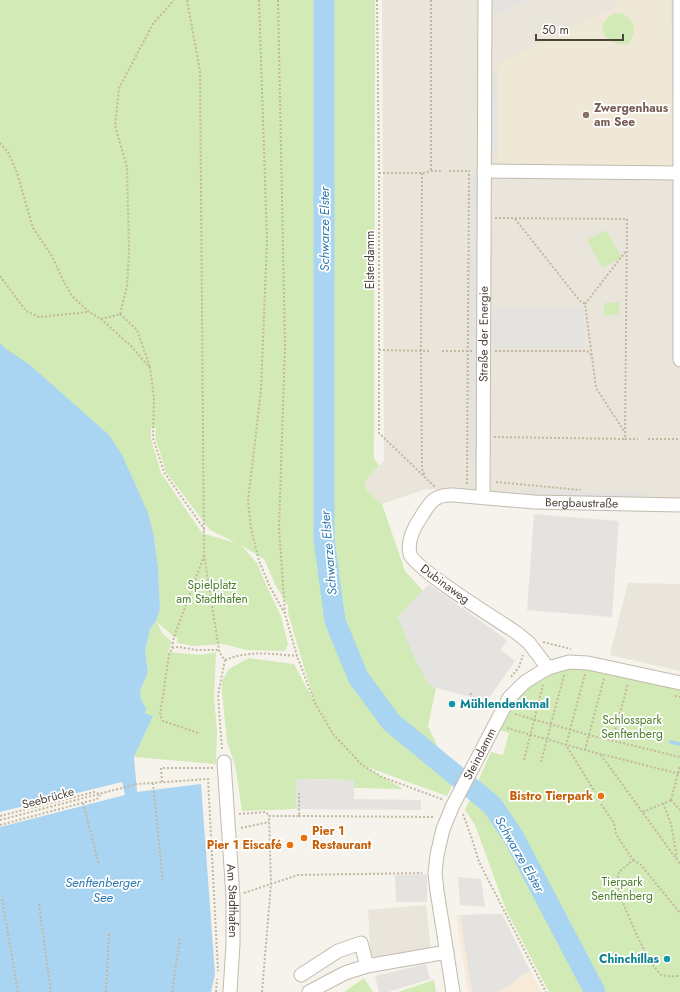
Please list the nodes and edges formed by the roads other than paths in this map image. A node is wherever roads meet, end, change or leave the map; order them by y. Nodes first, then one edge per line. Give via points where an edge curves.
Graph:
1 (485, 0) edge
2 (680, 0) edge
3 (680, 140) edge
4 (484, 171) junction
5 (679, 173) edge
6 (680, 360) edge
7 (483, 497) junction
8 (680, 505) edge
9 (546, 673) junction
10 (680, 683) edge
11 (224, 765) road end
12 (446, 952) junction
13 (367, 966) junction
14 (301, 975) dead end
15 (230, 992) edge
16 (309, 992) edge
17 (453, 992) edge

1 - 4 street, Straße der Energie
2 - 3 street
3 - 5 street
4 - 5 street
4 - 7 street, Straße der Energie
5 - 6 street
7 - 8 street, Bergbaustraße via 534,502
7 - 9 street, Dubinaweg via 440,495 434,499 410,538 409,548 413,560 529,643
9 - 10 street, Steindamm via 569,662 588,662 605,675
9 - 12 street, Steindamm via 525,682 512,694 454,802 440,840 435,873
11 - 15 street, Am Stadthafen via 233,897 234,944
12 - 13 street
12 - 17 street, Steindamm
13 - 14 street via 360,943 338,951
13 - 16 street via 345,973

